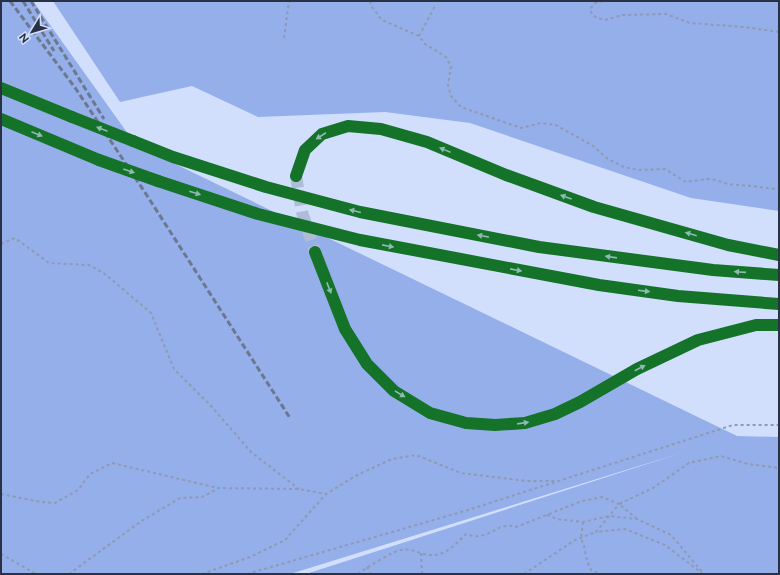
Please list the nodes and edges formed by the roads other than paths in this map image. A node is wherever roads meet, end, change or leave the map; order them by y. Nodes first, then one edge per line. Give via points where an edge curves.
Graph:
1 (1, 88) edge
2 (1, 119) edge
3 (296, 176) tunnel mouth
4 (315, 252) tunnel mouth
5 (779, 255) edge
6 (779, 275) edge
7 (779, 304) edge
8 (779, 324) edge

6 -> 1 highway, bridge via 714,270 539,247 360,212 266,187 173,157
2 -> 7 highway, bridge via 99,160 158,181 258,214 360,240 598,285 678,296
5 -> 3 highway via 728,245 594,207 506,175 427,142 381,129 348,126 322,134 305,150
4 -> 8 highway via 345,329 367,364 394,390 430,412 466,423 525,423 555,414 698,340 756,325

